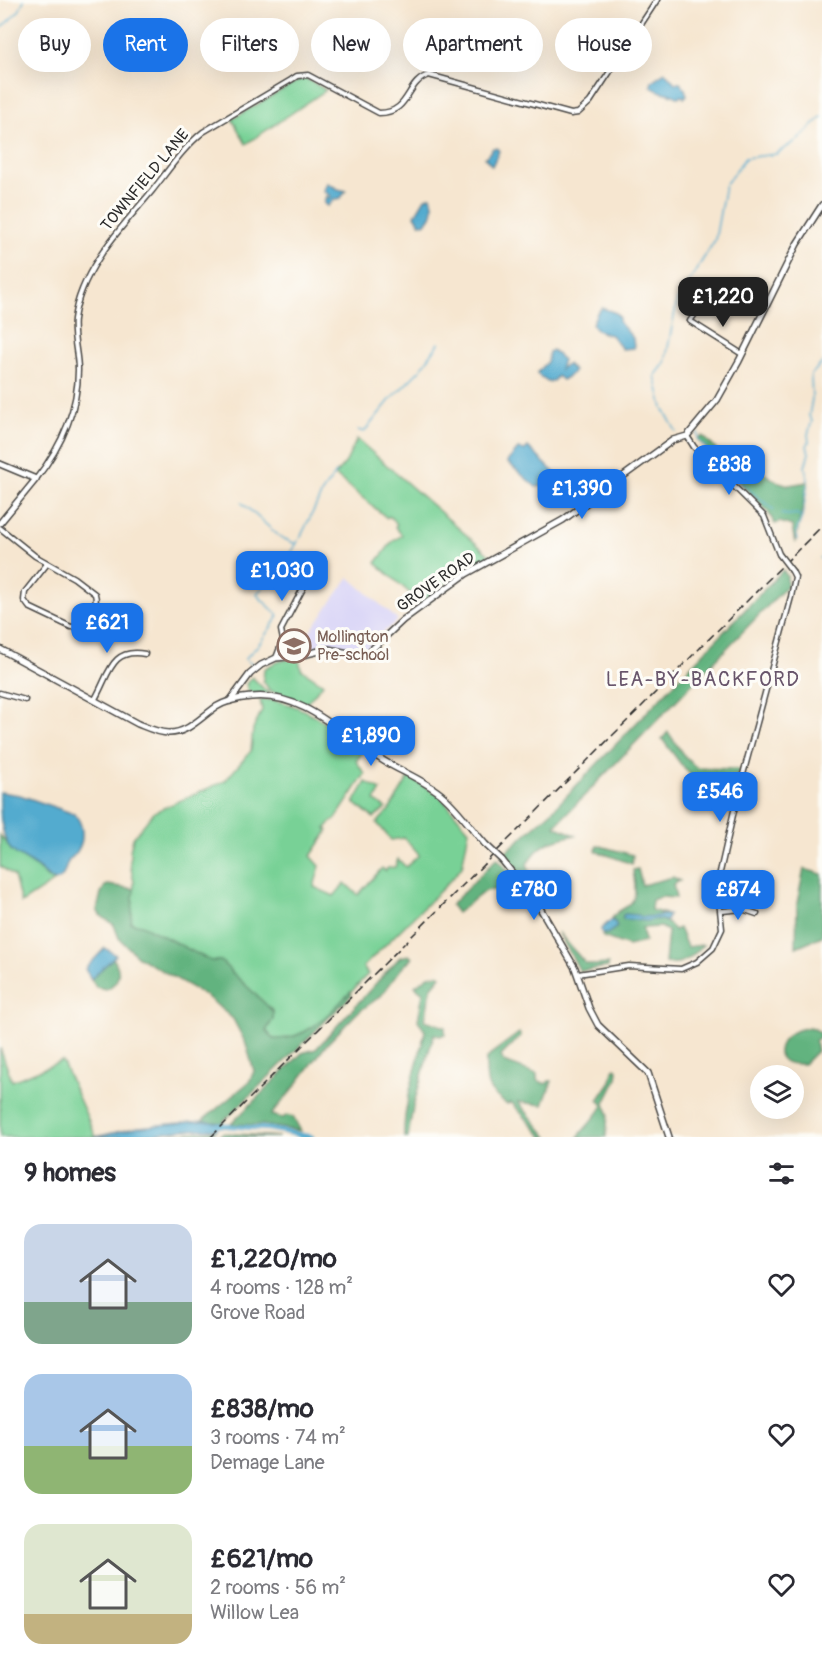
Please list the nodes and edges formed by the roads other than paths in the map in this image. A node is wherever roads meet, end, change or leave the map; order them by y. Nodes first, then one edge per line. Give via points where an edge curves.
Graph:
1 (657, 0) edge
2 (822, 205) edge
3 (695, 314) dead end
4 (742, 354) junction
5 (687, 436) junction
6 (0, 464) edge
7 (36, 479) junction
8 (0, 523) edge
9 (0, 528) edge
10 (318, 558) dead end
11 (47, 564) junction
12 (1, 651) edge
13 (145, 654) dead end
14 (276, 658) junction
15 (242, 686) junction
16 (0, 693) edge
17 (250, 697) junction
18 (95, 699) junction
19 (25, 700) dead end
20 (230, 701) junction
21 (722, 911) junction
22 (757, 914) dead end
23 (578, 974) junction
24 (669, 1137) edge

1 - 7 street, TOWNFIELD LANE via 590,102 578,113 429,75 415,85 395,110 378,113 308,75 297,76 203,132 131,214 83,287 74,320 76,399 69,424
2 - 4 street, GROVE ROAD via 797,244
3 - 4 street via 690,321
4 - 5 street, GROVE ROAD via 717,400
5 - 14 street, GROVE ROAD via 673,440 563,520 466,573 403,620 368,653 328,649
5 - 21 street, bridge via 764,516 779,554 795,577 720,872
6 - 7 street
7 - 8 street, TOWNFIELD LANE
9 - 11 street
10 - 14 street via 281,630 283,639
11 - 11 street via 95,594 97,602 80,626 71,627 26,603 25,592
12 - 18 street
13 - 18 street via 120,656
14 - 15 street, GROVE ROAD via 261,665
15 - 17 street
15 - 20 street, GROVE ROAD
16 - 19 street
17 - 20 street
17 - 23 street, bridge via 272,696 327,720 384,761 442,794 540,908
18 - 20 street via 138,724 168,733 182,731
21 - 22 street via 742,909
21 - 23 street via 722,929 713,948 697,962 676,970 629,966
23 - 24 street via 598,1025 648,1073

